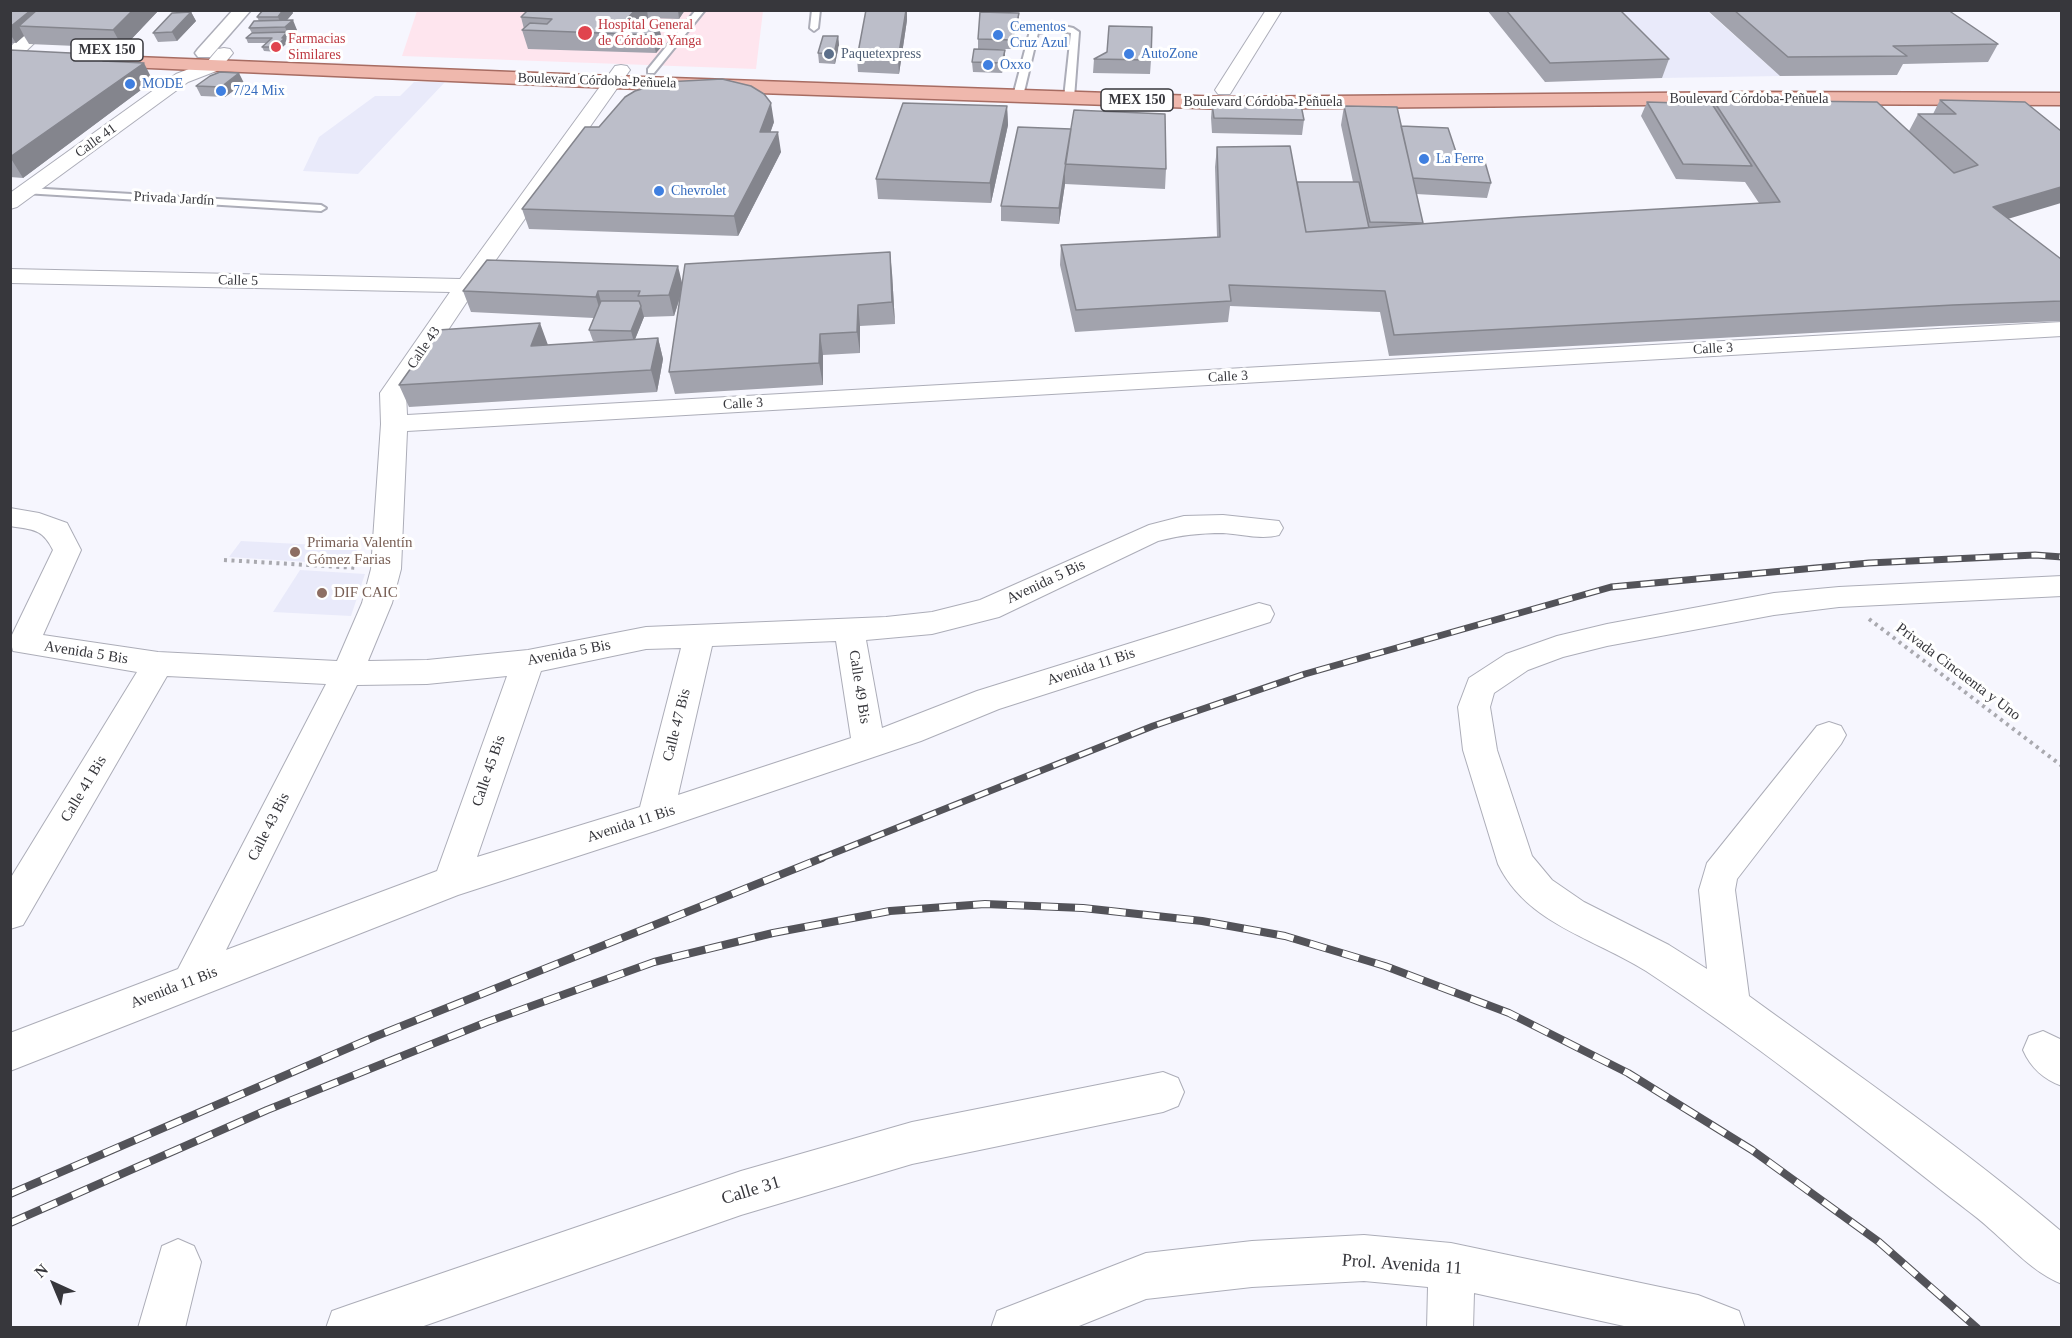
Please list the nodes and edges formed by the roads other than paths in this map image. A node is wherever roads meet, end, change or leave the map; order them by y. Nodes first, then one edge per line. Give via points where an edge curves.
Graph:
1 (61, 10) edge
2 (243, 10) edge
3 (263, 10) edge
4 (701, 10) edge
5 (816, 10) edge
6 (1274, 10) edge
7 (814, 28) dead end
8 (13, 51) edge
9 (203, 63) junction
10 (651, 71) junction
11 (617, 76) junction
12 (2061, 88) edge
13 (1020, 90) junction
14 (1070, 91) junction
15 (1225, 97) junction
16 (2061, 99) edge
17 (28, 191) junction
18 (10, 203) edge
19 (321, 208) dead end
20 (10, 276) edge
21 (466, 286) junction
22 (2061, 329) edge
23 (394, 424) junction
24 (10, 517) edge
25 (1269, 528) dead end
26 (2061, 586) edge
27 (1259, 614) dead end
28 (849, 629) junction
29 (700, 634) junction
30 (17, 652) edge
31 (528, 662) junction
32 (158, 664) junction
33 (347, 673) junction
34 (1829, 735) dead end
35 (868, 744) junction
36 (655, 817) junction
37 (451, 881) junction
38 (10, 913) edge
39 (191, 982) junction
40 (1731, 1006) junction
41 (10, 1052) edge
42 (1163, 1092) dead end
43 (178, 1262) dead end
44 (2061, 1262) edge
45 (1450, 1266) junction
46 (161, 1328) edge
47 (349, 1328) edge
48 (1014, 1328) edge
49 (1450, 1328) edge
50 (1722, 1328) edge

1 - 8 street
2 - 9 street, Calle 41
3 - 9 street, Calle 41
4 - 10 lane
5 - 7 lane
6 - 15 street
8 - 9 main road, Boulevard Córdoba-Peñuela / MEX 150
9 - 11 main road, Boulevard Córdoba-Peñuela / MEX 150
9 - 17 street, Calle 41
10 - 11 main road, Boulevard Córdoba-Peñuela / MEX 150
10 - 13 main road, Boulevard Córdoba-Peñuela / MEX 150
11 - 13 main road, Boulevard Córdoba-Peñuela / MEX 150
11 - 21 street, Calle 43
12 - 15 main road, Boulevard Córdoba-Peñuela / MEX 150
13 - 14 main road, Boulevard Córdoba-Peñuela / MEX 150
13 - 14 lane via 1034,31 1054,27 1075,32
14 - 15 main road, Boulevard Córdoba-Peñuela / MEX 150
15 - 16 main road, Boulevard Córdoba-Peñuela / MEX 150
17 - 18 street, Calle 41
17 - 19 lane, Privada Jardín
20 - 21 street, Calle 5
21 - 23 street, Calle 43 via 393,393
22 - 23 street, Calle 3
23 - 33 street, Calle 43 via 386,569 377,603
24 - 30 street, Avenida 5 Bis via 57,530 67,550
25 - 28 street, Avenida 5 Bis via 1184,525 1149,534 988,609 932,622
26 - 40 street via 1774,604 1557,647 1516,662 1480,686 1473,707 1480,750 1516,864 1539,891 1571,914 1656,957
27 - 35 street, Avenida 11 Bis via 988,700
28 - 29 street, Avenida 5 Bis
28 - 35 street, Calle 49 Bis
29 - 31 street, Avenida 5 Bis via 646,638
29 - 36 street, Calle 47 Bis
30 - 32 street, Avenida 5 Bis
31 - 33 street, Avenida 5 Bis via 427,672
31 - 37 street, Calle 45 Bis
32 - 33 street, Avenida 5 Bis
32 - 38 street, Calle 41 Bis
33 - 39 street, Calle 43 Bis
34 - 40 street via 1720,874 1717,890
35 - 36 street, Avenida 11 Bis
36 - 37 street, Avenida 11 Bis
37 - 39 street, Avenida 11 Bis
39 - 41 street, Avenida 11 Bis
40 - 44 street via 1930,1154
42 - 47 street, Calle 31 via 912,1143 741,1193
43 - 46 street
45 - 48 street, Prol. Avenida 11 via 1364,1258 1252,1264 1146,1276
45 - 49 street
45 - 50 street, Prol. Avenida 11 via 1698,1318

